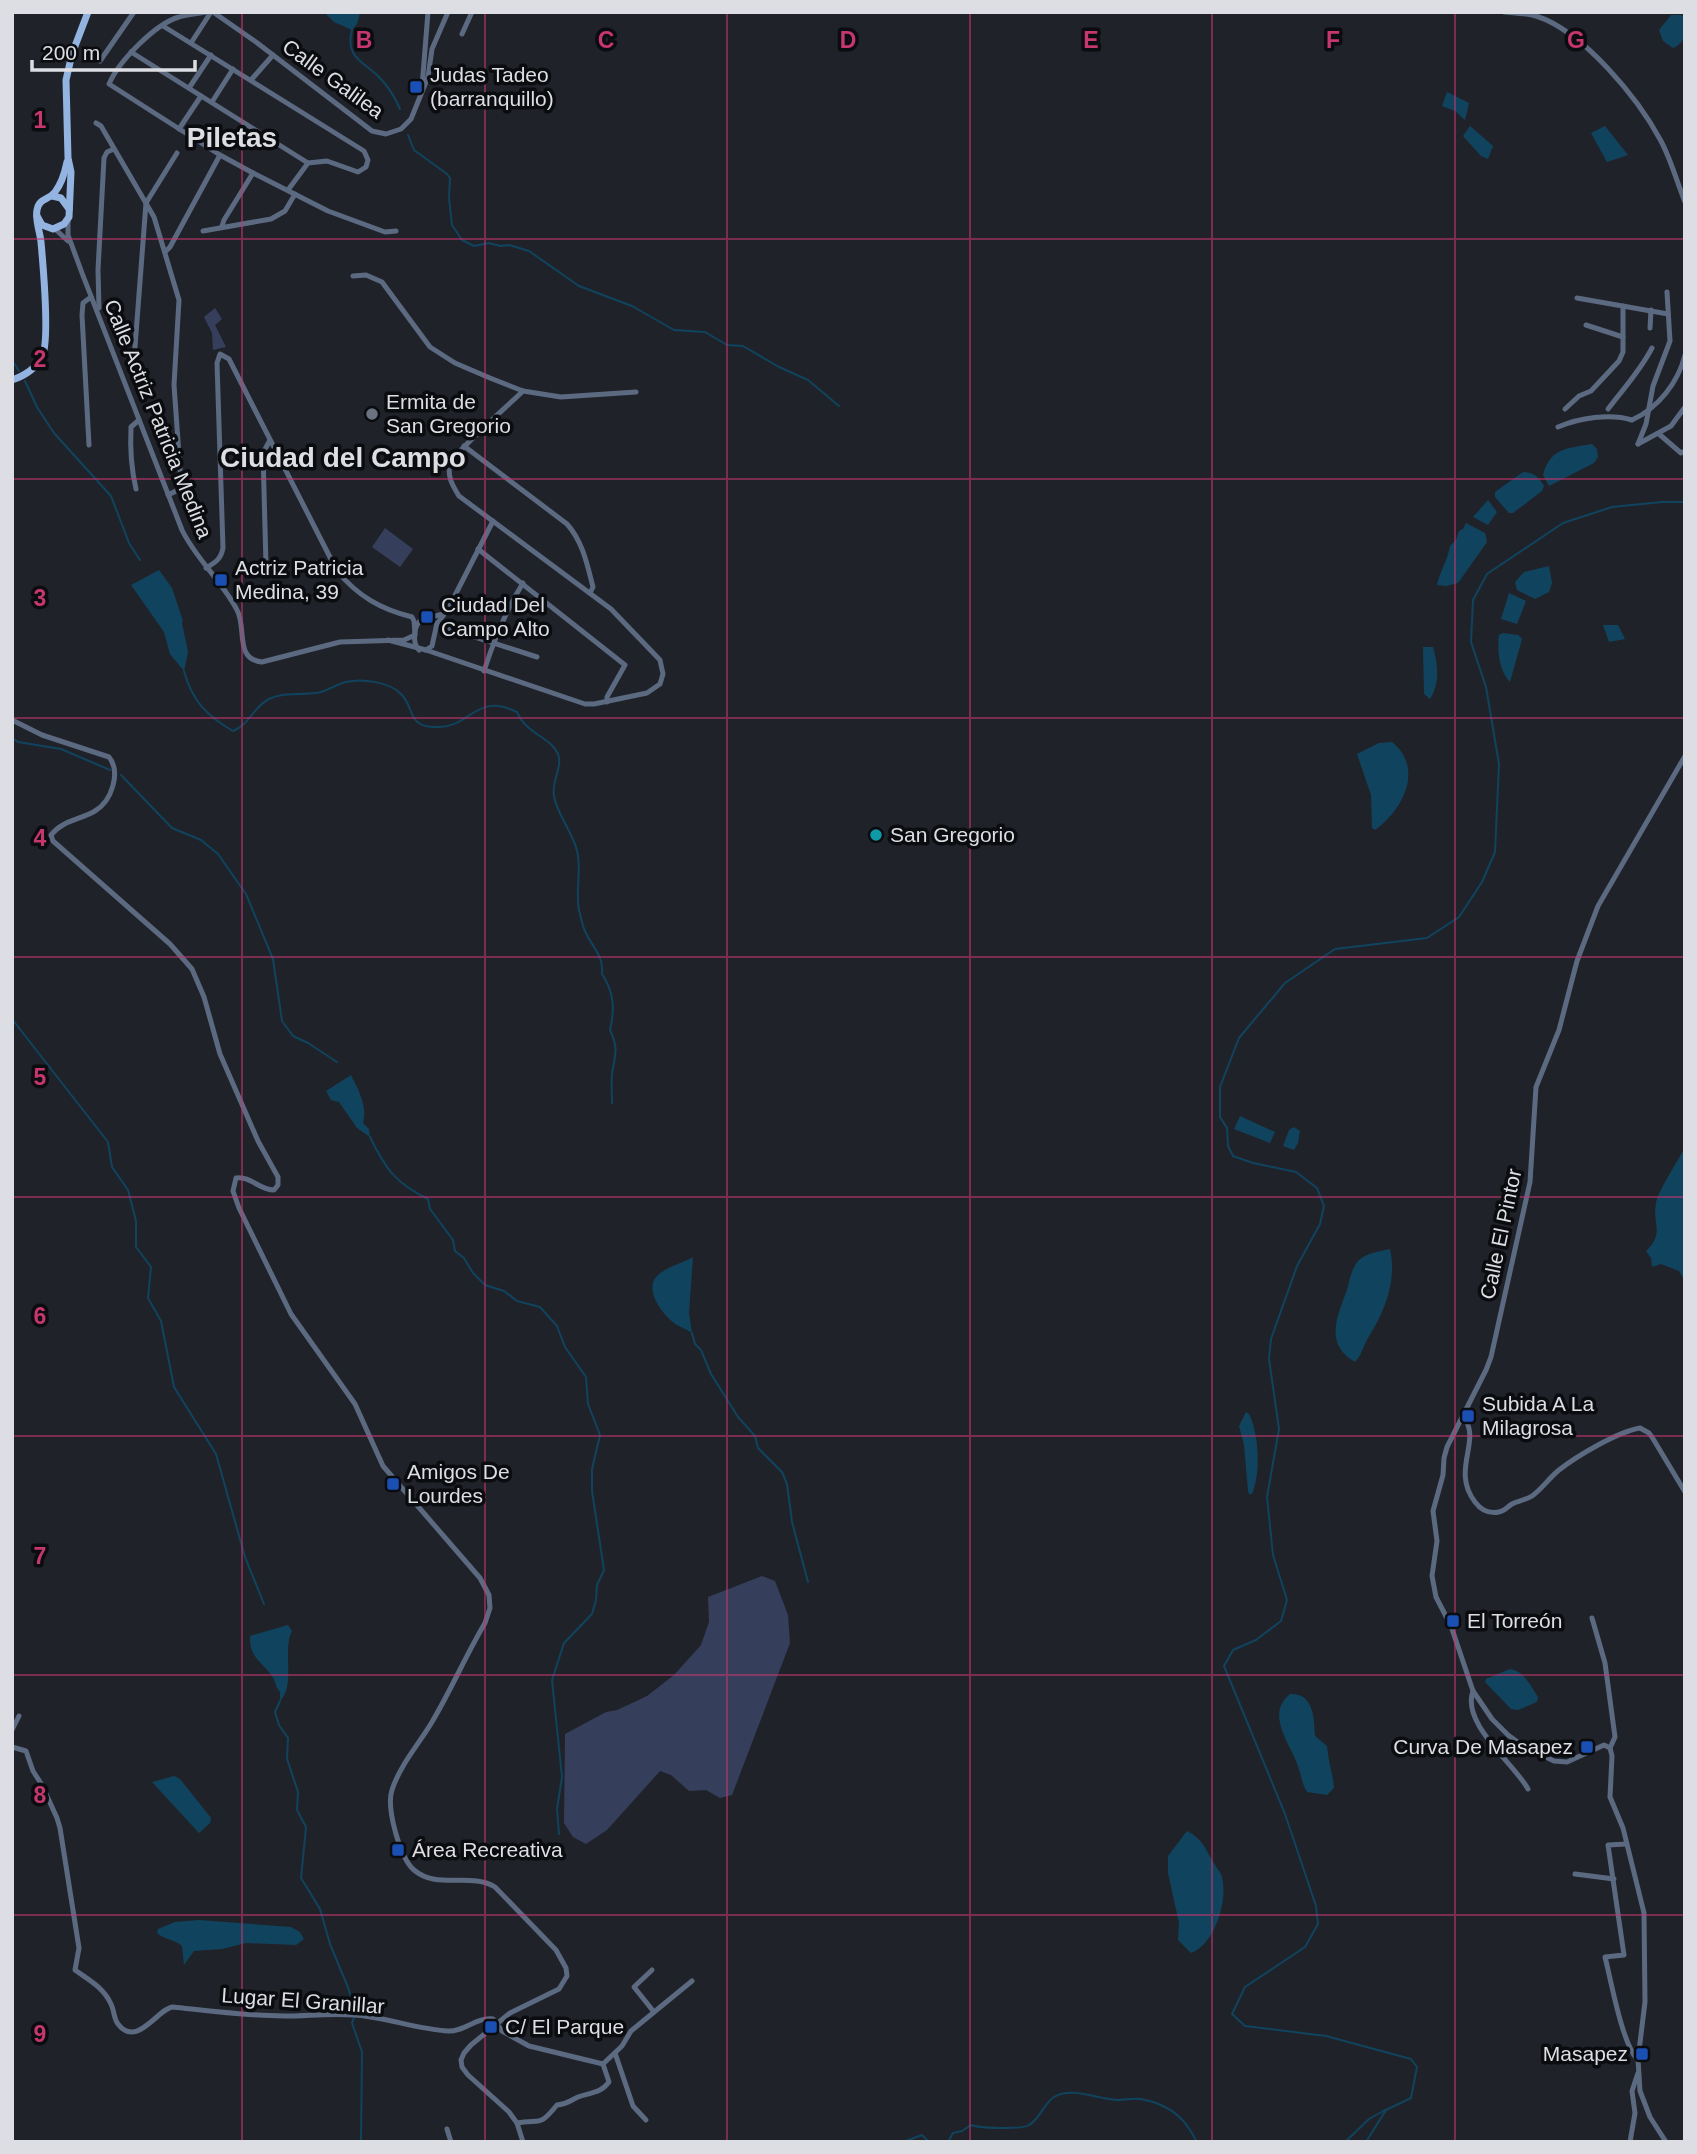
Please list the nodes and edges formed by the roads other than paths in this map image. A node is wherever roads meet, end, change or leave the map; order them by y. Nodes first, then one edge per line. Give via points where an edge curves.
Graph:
1 (88, 12) edge
2 (134, 12) edge
3 (210, 12) edge
4 (428, 12) edge
5 (448, 12) edge
6 (472, 12) edge
7 (1504, 12) edge
8 (163, 26) junction
9 (462, 34) dead end
10 (191, 43) junction
11 (131, 52) junction
12 (211, 55) junction
13 (273, 55) junction
14 (100, 61) dead end
15 (233, 69) junction
16 (251, 80) junction
17 (189, 88) junction
18 (422, 90) junction
19 (201, 96) junction
20 (212, 102) junction
21 (96, 123) dead end
22 (179, 129) junction
23 (114, 149) junction
24 (177, 153) dead end
25 (220, 155) junction
26 (68, 158) junction
27 (308, 163) junction
28 (253, 173) junction
29 (288, 190) junction
30 (295, 194) junction
31 (52, 196) junction
32 (1685, 202) edge
33 (146, 204) junction
34 (69, 210) junction
35 (37, 216) junction
36 (68, 220) junction
37 (158, 226) junction
38 (222, 226) junction
39 (54, 229) junction
40 (204, 230) dead end
41 (396, 231) dead end
42 (145, 232) junction
43 (41, 243) junction
44 (72, 246) junction
45 (165, 251) junction
46 (98, 270) junction
47 (82, 273) junction
48 (352, 276) dead end
49 (1667, 292) dead end
50 (91, 297) junction
51 (1577, 298) dead end
52 (1623, 306) junction
53 (1651, 310) junction
54 (1668, 314) junction
55 (102, 325) junction
56 (1586, 325) dead end
57 (1650, 328) dead end
58 (1623, 337) junction
59 (1652, 348) dead end
60 (1685, 355) edge
61 (138, 369) dead end
62 (1678, 376) junction
63 (12, 380) edge
64 (1685, 380) edge
65 (523, 391) junction
66 (636, 392) dead end
67 (1685, 407) edge
68 (1649, 408) junction
69 (1565, 409) dead end
70 (1608, 409) dead end
71 (1682, 417) edge
72 (139, 420) junction
73 (1558, 427) dead end
74 (1660, 434) junction
75 (270, 440) junction
76 (89, 445) dead end
77 (464, 446) junction
78 (1683, 452) edge
79 (136, 489) dead end
80 (168, 495) junction
81 (493, 521) junction
82 (478, 549) junction
83 (206, 568) junction
84 (257, 573) dead end
85 (523, 583) junction
86 (590, 593) junction
87 (448, 609) junction
88 (402, 615) junction
89 (427, 618) junction
90 (438, 624) junction
91 (415, 634) junction
92 (388, 640) junction
93 (492, 644) junction
94 (423, 650) junction
95 (537, 657) dead end
96 (484, 671) junction
97 (607, 702) junction
98 (12, 720) edge
99 (1685, 756) edge
100 (1463, 1416) junction
101 (1685, 1492) edge
102 (1592, 1618) dead end
103 (1473, 1690) junction
104 (19, 1716) dead end
105 (12, 1730) edge
106 (12, 1746) edge
107 (1610, 1748) junction
108 (1528, 1789) dead end
109 (1626, 1844) junction
110 (1575, 1874) dead end
111 (1614, 1879) junction
112 (652, 1970) dead end
113 (692, 1981) dead end
114 (654, 2012) junction
115 (497, 2023) junction
116 (615, 2053) junction
117 (1638, 2059) junction
118 (603, 2064) junction
119 (1639, 2072) junction
120 (646, 2120) dead end
121 (517, 2123) junction
122 (447, 2129) dead end
123 (451, 2142) edge
124 (523, 2142) edge
125 (1630, 2142) edge
126 (1666, 2142) edge

1 - 26 main road via 68,69
2 - 14 street
3 - 8 street via 177,17
3 - 10 street
3 - 13 street, Calle Galilea
4 - 18 street
5 - 18 street
6 - 9 street
7 - 32 street via 1536,16 1564,29 1604,66 1657,134
8 - 10 street
8 - 11 street
10 - 12 street
11 - 17 street
11 - 22 street via 108,84
12 - 15 street
12 - 17 street
13 - 16 street
13 - 18 street, Calle Galilea via 372,131 386,134 401,129 411,119
15 - 16 street
15 - 20 street
16 - 27 street via 365,151 368,160 358,172 327,161
17 - 19 street
19 - 20 street
19 - 22 street
20 - 27 street
21 - 23 street
22 - 25 street
23 - 33 street
23 - 46 street via 104,158
24 - 33 street
25 - 28 street
25 - 45 street
26 - 31 main road
26 - 34 main road
27 - 29 street
28 - 29 street
28 - 38 street
29 - 30 street
30 - 38 street via 285,211 271,219
30 - 41 street via 385,232
31 - 34 main road via 61,198
31 - 35 main road via 41,200
33 - 37 street
33 - 42 street
34 - 36 main road
35 - 39 main road via 42,225
35 - 43 main road
36 - 39 main road
36 - 44 street, Calle Actriz Patricia Medina
37 - 42 street via 153,223
37 - 45 street
38 - 40 street
39 - 43 main road
39 - 44 street, Calle Actriz Patricia Medina
42 - 61 street via 134,360
43 - 63 main road via 43,354 36,366
44 - 47 street, Calle Actriz Patricia Medina
45 - 80 street via 179,300 174,385 181,483
46 - 47 street via 88,279
46 - 55 street
47 - 50 street, Calle Actriz Patricia Medina
48 - 65 street via 366,275 382,282 418,334 442,356
49 - 54 street
50 - 55 street, Calle Actriz Patricia Medina
50 - 76 street via 83,303 82,315
51 - 52 street
52 - 53 street
52 - 58 street
53 - 54 street
53 - 57 street
54 - 68 street via 1670,341
55 - 72 street, Calle Actriz Patricia Medina
56 - 58 street
58 - 69 street via 1623,352 1609,374
59 - 70 street via 1641,370
60 - 62 street
62 - 64 street
62 - 68 street
65 - 66 street via 561,397
65 - 77 street
67 - 71 street
68 - 73 street via 1632,420 1618,415
68 - 74 street via 1638,444
71 - 74 street
72 - 79 street via 131,427 130,439
72 - 80 street, Calle Actriz Patricia Medina
74 - 78 street
75 - 83 street via 229,359 220,354 223,548 222,555
75 - 84 street via 263,453 266,565
75 - 88 street via 337,571 368,601
77 - 81 street via 450,467 453,486 459,496
77 - 86 street via 567,524 582,545 593,587
80 - 83 street, Calle Actriz Patricia Medina via 189,544
81 - 82 street
81 - 86 street
82 - 85 street
82 - 87 street
83 - 92 street, Calle Actriz Patricia Medina via 237,608 242,646 254,661 340,642
85 - 93 street
85 - 97 street via 625,665
86 - 97 street, Calle Actriz Patricia Medina via 647,645 660,660 663,674 660,684 647,692
87 - 89 street
87 - 90 street
88 - 89 street
88 - 91 street via 414,621
89 - 90 street
89 - 91 street
90 - 93 street
90 - 94 street via 432,646
91 - 92 street, Calle Actriz Patricia Medina
91 - 94 street via 415,647
92 - 94 street, Calle Actriz Patricia Medina
93 - 95 street
93 - 96 street
94 - 96 street, Calle Actriz Patricia Medina
96 - 97 street, Calle Actriz Patricia Medina via 585,704
98 - 115 street via 109,757 114,763 114,782 102,805 63,824 51,835 53,841 192,969 222,1061 278,1177 278,1185 267,1190 249,1179 236,1178 233,1191 239,1208 290,1314 355,1404 383,1466 459,1552 489,1595 485,1623 402,1768 389,1801 401,1847 414,1870 431,1879 486,1881 563,1960 567,1976 559,1989
99 - 100 street, Calle El Pintor via 1598,906 1577,961 1559,1030 1536,1087 1530,1182 1491,1357
100 - 101 street via 1470,1440 1464,1481 1486,1511 1498,1513 1530,1497 1578,1457 1640,1428 1652,1437
100 - 103 street, Calle El Pintor via 1447,1447 1433,1511 1437,1541 1432,1576
102 - 107 street via 1605,1663 1615,1737
103 - 107 street via 1508,1735 1555,1761 1567,1762 1599,1746
103 - 108 street via 1474,1715
104 - 105 street
106 - 115 street, Lugar El Granillar via 26,1751 57,1818 79,1948 75,1970 100,1988 124,2029 137,2031 173,2007 258,2015 355,2015 451,2031 478,2019
107 - 109 street via 1610,1797
109 - 111 street via 1608,1845
109 - 117 street via 1641,1899 1645,1941 1646,2002
110 - 111 street
111 - 117 street via 1624,1955 1605,1957 1624,2029
112 - 114 street via 634,1987
113 - 114 street
114 - 116 street via 631,2031
115 - 118 street via 502,2031 529,2046
115 - 121 street via 464,2053 462,2067
116 - 118 street
116 - 120 street via 633,2106
117 - 119 street
118 - 121 street via 609,2082 605,2088 557,2105 540,2123
119 - 125 street via 1632,2091 1635,2113
119 - 126 street via 1640,2091 1650,2117
121 - 124 street
122 - 123 street

